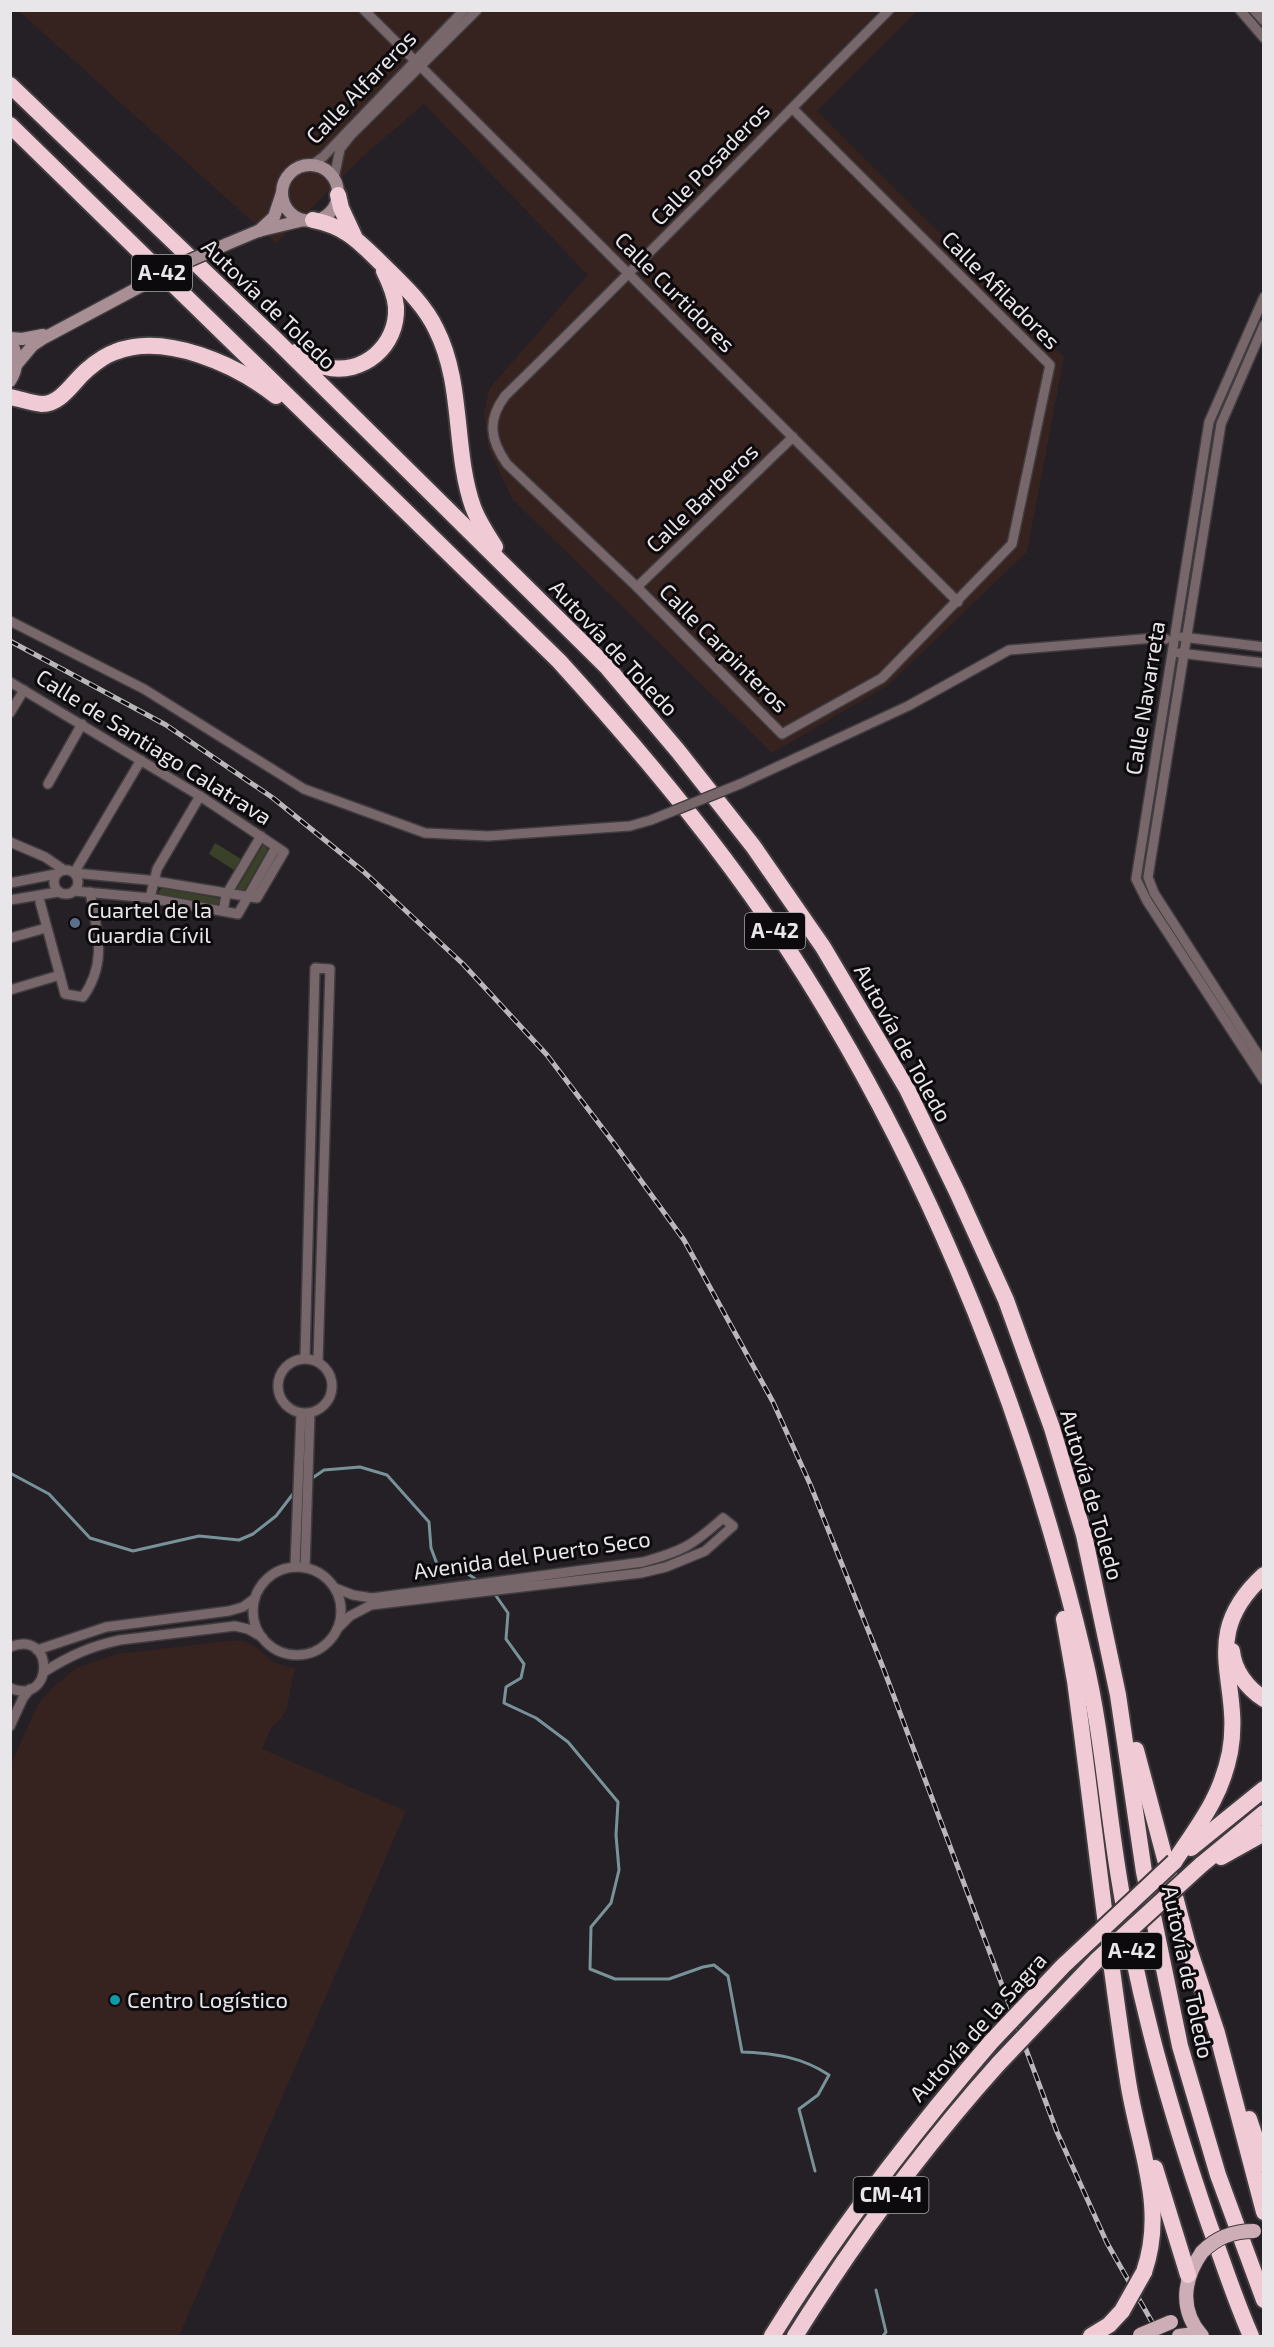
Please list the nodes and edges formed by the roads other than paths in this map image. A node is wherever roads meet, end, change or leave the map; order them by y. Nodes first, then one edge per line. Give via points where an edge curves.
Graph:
1 (364, 10) edge
2 (464, 10) edge
3 (477, 10) edge
4 (889, 10) edge
5 (1240, 10) edge
6 (1254, 10) edge
7 (1263, 21) edge
8 (1263, 38) edge
9 (418, 64) junction
10 (10, 85) edge
11 (792, 108) junction
12 (10, 125) edge
13 (312, 165) junction
14 (334, 178) junction
15 (282, 193) junction
16 (338, 195) junction
17 (309, 220) junction
18 (258, 231) junction
19 (354, 236) junction
20 (380, 262) junction
21 (630, 274) junction
22 (1263, 297) edge
23 (1263, 325) edge
24 (56, 331) junction
25 (10, 339) edge
26 (274, 339) junction
27 (17, 364) junction
28 (10, 381) edge
29 (10, 397) edge
30 (314, 420) junction
31 (493, 426) joint
32 (794, 438) junction
33 (499, 559) junction
34 (637, 587) junction
35 (958, 602) junction
36 (10, 621) edge
37 (1171, 638) junction
38 (1187, 638) junction
39 (1263, 647) edge
40 (1174, 652) junction
41 (1184, 653) junction
42 (1263, 663) edge
43 (10, 682) edge
44 (24, 690) junction
45 (10, 713) edge
46 (82, 724) junction
47 (141, 760) junction
48 (48, 784) dead end
49 (200, 796) junction
50 (261, 836) junction
51 (10, 842) edge
52 (276, 847) junction
53 (60, 872) junction
54 (74, 873) junction
55 (153, 881) junction
56 (10, 883) edge
57 (75, 891) junction
58 (58, 892) junction
59 (90, 892) junction
60 (226, 894) junction
61 (150, 898) junction
62 (246, 898) junction
63 (10, 900) edge
64 (40, 902) dead end
65 (223, 911) junction
66 (46, 928) junction
67 (10, 938) edge
68 (60, 975) junction
69 (10, 990) edge
70 (1263, 1064) edge
71 (1263, 1080) edge
72 (305, 1358) junction
73 (318, 1362) junction
74 (306, 1413) junction
75 (1058, 1555) junction
76 (300, 1568) junction
77 (1263, 1575) edge
78 (335, 1588) junction
79 (255, 1598) junction
80 (1230, 1626) junction
81 (337, 1629) junction
82 (262, 1637) junction
83 (10, 1647) edge
84 (37, 1650) junction
85 (44, 1672) junction
86 (10, 1688) edge
87 (30, 1689) junction
88 (1118, 1695) junction
89 (1263, 1700) edge
90 (10, 1726) edge
91 (1263, 1789) edge
92 (1263, 1813) edge
93 (1263, 1833) edge
94 (1191, 1843) junction
95 (1201, 1865) junction
96 (1217, 2033) junction
97 (1123, 2046) junction
98 (1263, 2164) edge
99 (1263, 2212) edge
100 (1259, 2231) edge
101 (1188, 2275) junction
102 (1263, 2300) edge
103 (1187, 2307) junction
104 (1138, 2336) edge
105 (1179, 2336) edge
106 (1201, 2336) edge
107 (772, 2337) edge
108 (795, 2337) edge
109 (1091, 2337) edge
110 (1251, 2337) edge

1 - 9 street, Calle Curtidores
2 - 9 street, Calle Alfareros
3 - 9 street, Calle Alfareros
4 - 11 street, Calle Posaderos
5 - 8 street
6 - 7 street
9 - 13 street, Calle Alfareros
9 - 14 street, Calle Alfareros via 340,149
9 - 21 street, Calle Curtidores
10 - 26 highway, Autovía de Toledo / A-42
11 - 21 street, Calle Posaderos
11 - 35 street, Calle Afiladores via 1050,365 1012,544
12 - 30 highway, A-42
13 - 14 street
13 - 15 street via 303,165 288,175
14 - 16 street
15 - 17 street via 288,210 295,217
15 - 18 street via 274,217
16 - 17 street via 330,212
16 - 19 highway
17 - 18 street
17 - 19 highway via 339,227
18 - 24 street, bridge via 184,263
19 - 20 highway
20 - 26 highway via 393,295 395,314 388,340 374,358 351,368 323,367
20 - 33 highway via 416,298 438,331 450,370 465,480 473,509
21 - 31 street, Calle Posaderos via 505,396 496,407
21 - 32 street, Calle Curtidores
22 - 37 street, Calle Navarreta via 1209,422
23 - 38 street, Calle Navarreta via 1221,424
24 - 25 street
24 - 27 street via 33,345
25 - 27 street
26 - 33 highway, Autovía de Toledo / A-42
27 - 28 street
29 - 30 highway via 49,403 58,399 88,368 114,352 136,346 160,346 187,351 234,369 261,384 303,417
30 - 75 highway, A-42 via 559,661 620,729 741,880 803,972 878,1102 957,1262 1016,1416
31 - 34 street, Calle Carpinteros via 496,448 507,464
32 - 34 street, Calle Barberos
32 - 35 street, Calle Curtidores
33 - 88 highway, Autovía de Toledo / A-42 via 607,667 753,846 823,947 907,1089 1006,1300 1052,1428 1084,1535
34 - 35 street, Calle Carpinteros via 782,734 882,678
36 - 37 street, bridge via 144,689 304,789 425,833 488,836 630,826 651,820 740,784 908,706 1009,650
37 - 38 street
37 - 40 street, Calle Navarreta
38 - 39 street
38 - 41 street, Calle Navarreta
40 - 41 street
40 - 71 street, Calle Navarreta via 1136,879
41 - 42 street
41 - 70 street, Calle Navarreta via 1149,878 1154,893
43 - 44 street, Calle de Santiago Calatrava
44 - 45 street
44 - 46 street, Calle de Santiago Calatrava
46 - 47 street, Calle de Santiago Calatrava
46 - 48 street
47 - 49 street, Calle de Santiago Calatrava
47 - 54 street
49 - 50 street, Calle de Santiago Calatrava
49 - 55 street
50 - 52 street, Calle de Santiago Calatrava
50 - 60 street
51 - 53 street via 45,857
52 - 62 street
52 - 62 street via 284,852 257,898
53 - 54 street
53 - 56 street
53 - 58 street via 54,885
54 - 55 street
54 - 57 street via 78,880
55 - 60 street
55 - 61 street
57 - 58 street
57 - 59 street
58 - 63 street
59 - 61 street
59 - 68 street via 98,938 98,971 82,997 65,994
60 - 62 street
60 - 65 street
61 - 65 street
62 - 65 street via 238,914
64 - 66 street
66 - 67 street
66 - 68 street
68 - 69 street
72 - 73 street
72 - 73 street via 315,968 330,969
72 - 74 street via 288,1364 278,1379 278,1388 285,1405
73 - 74 street via 328,1370 333,1388 326,1404
74 - 76 street via 298,1496
74 - 76 street via 308,1488
75 - 97 highway via 1057,1579 1075,1681
75 - 110 highway, A-42 via 1085,1661 1120,1886 1157,2060 1194,2181
76 - 78 street, Avenida del Puerto Seco via 326,1577
76 - 79 street via 286,1568 274,1574 263,1583
77 - 80 highway via 1242,1599
78 - 81 street via 340,1608
78 - 81 street, Avenida del Puerto Seco via 372,1598 643,1562 674,1554 698,1542 723,1518 733,1526 705,1551 666,1567 371,1605 350,1616
79 - 82 street via 255,1624
79 - 84 street via 230,1611 106,1626
80 - 89 highway via 1239,1673
80 - 94 highway via 1225,1644 1230,1749 1216,1796
81 - 82 street, Avenida del Puerto Seco via 328,1642 301,1654 286,1653
82 - 85 street, Avenida del Puerto Seco via 231,1626 120,1640 75,1653
83 - 84 street via 24,1644
84 - 85 street via 45,1663
85 - 87 street, Avenida del Puerto Seco
86 - 87 street
87 - 90 street, Avenida del Puerto Seco
88 - 96 highway via 1125,1707 1189,1949
88 - 102 highway, Autovía de Toledo / A-42 via 1144,1872 1180,2046 1218,2175
91 - 94 highway
92 - 95 highway, Autovía de la Sagra / CM-41
93 - 95 highway
94 - 107 highway, Autovía de la Sagra / CM-41, bridge via 1063,1966 931,2111 872,2188
95 - 108 highway, Autovía de la Sagra / CM-41, bridge via 1096,1961 999,2063 862,2234
96 - 98 highway via 1231,2061
96 - 99 highway
97 - 101 highway
97 - 109 highway, bridge via 1150,2187 1154,2235 1144,2272 1122,2311
100 - 101 main road, bridge via 1219,2238 1202,2252
101 - 103 main road
103 - 104 main road, bridge via 1171,2322
103 - 106 main road
105 - 106 main road

